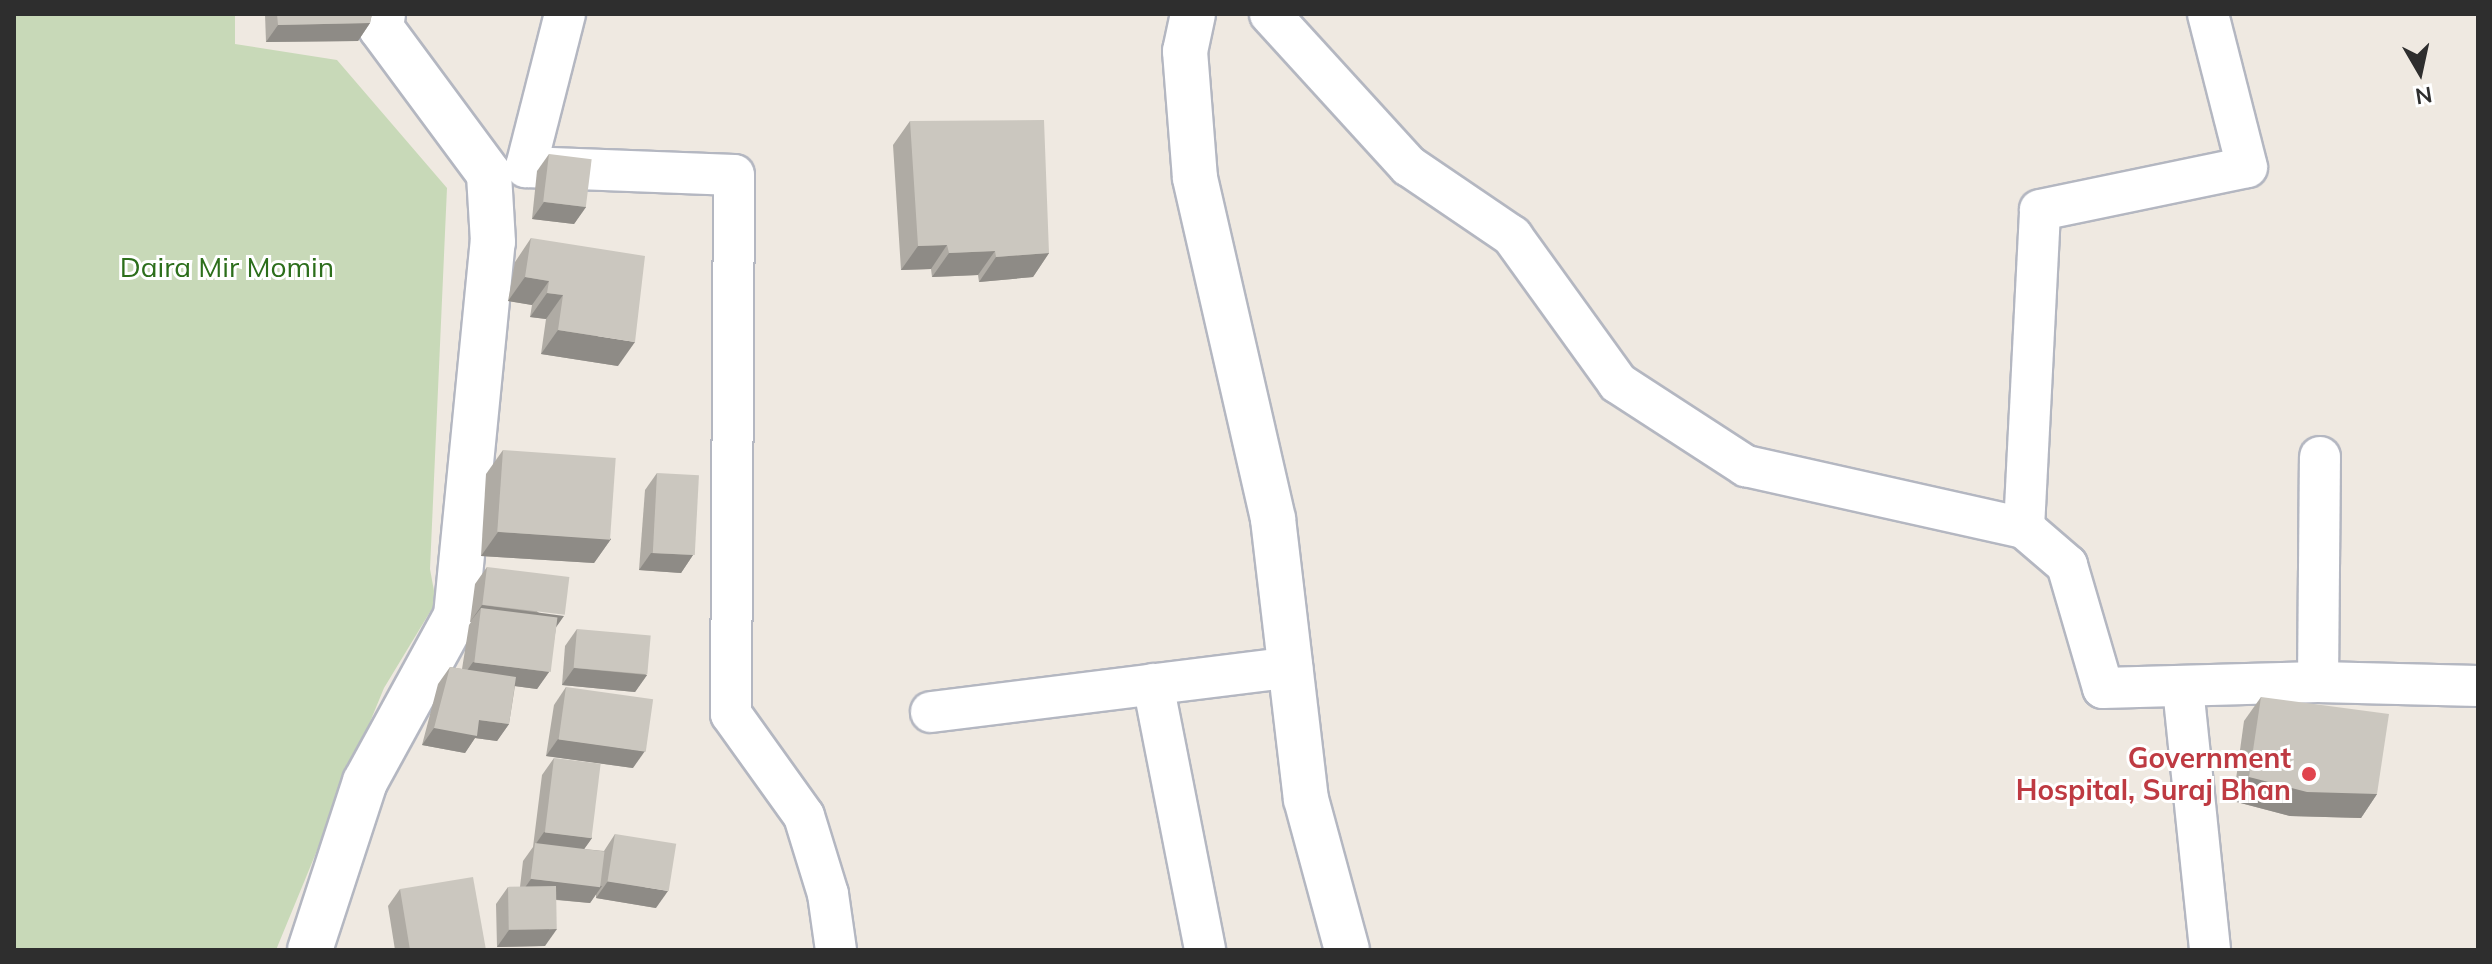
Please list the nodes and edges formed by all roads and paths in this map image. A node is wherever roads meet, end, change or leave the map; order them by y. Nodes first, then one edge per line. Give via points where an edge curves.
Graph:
1 (383, 14) edge
2 (565, 14) edge
3 (1193, 14) edge
4 (1270, 14) edge
5 (2208, 14) edge
6 (507, 170) junction
7 (2320, 457) dead end
8 (2024, 528) junction
9 (1292, 667) junction
10 (2318, 682) junction
11 (1153, 684) junction
12 (2478, 686) edge
13 (2183, 688) junction
14 (931, 712) dead end
15 (310, 950) edge
16 (836, 950) edge
17 (1205, 950) edge
18 (1347, 950) edge
19 (2210, 950) edge

1 - 6 street via 381,28
2 - 6 street
3 - 9 street via 1185,51 1195,178 1273,519
4 - 8 street via 1409,166 1512,236 1618,383 1746,466
5 - 8 street via 2247,167 2040,210
6 - 15 street via 493,242 456,616 365,782
6 - 16 street via 734,175 731,714 804,816 828,894
7 - 10 street
8 - 13 street via 2067,565 2103,688
9 - 11 street
9 - 18 street via 1306,799
10 - 12 street
10 - 13 street
11 - 14 street
11 - 17 street
13 - 19 street

